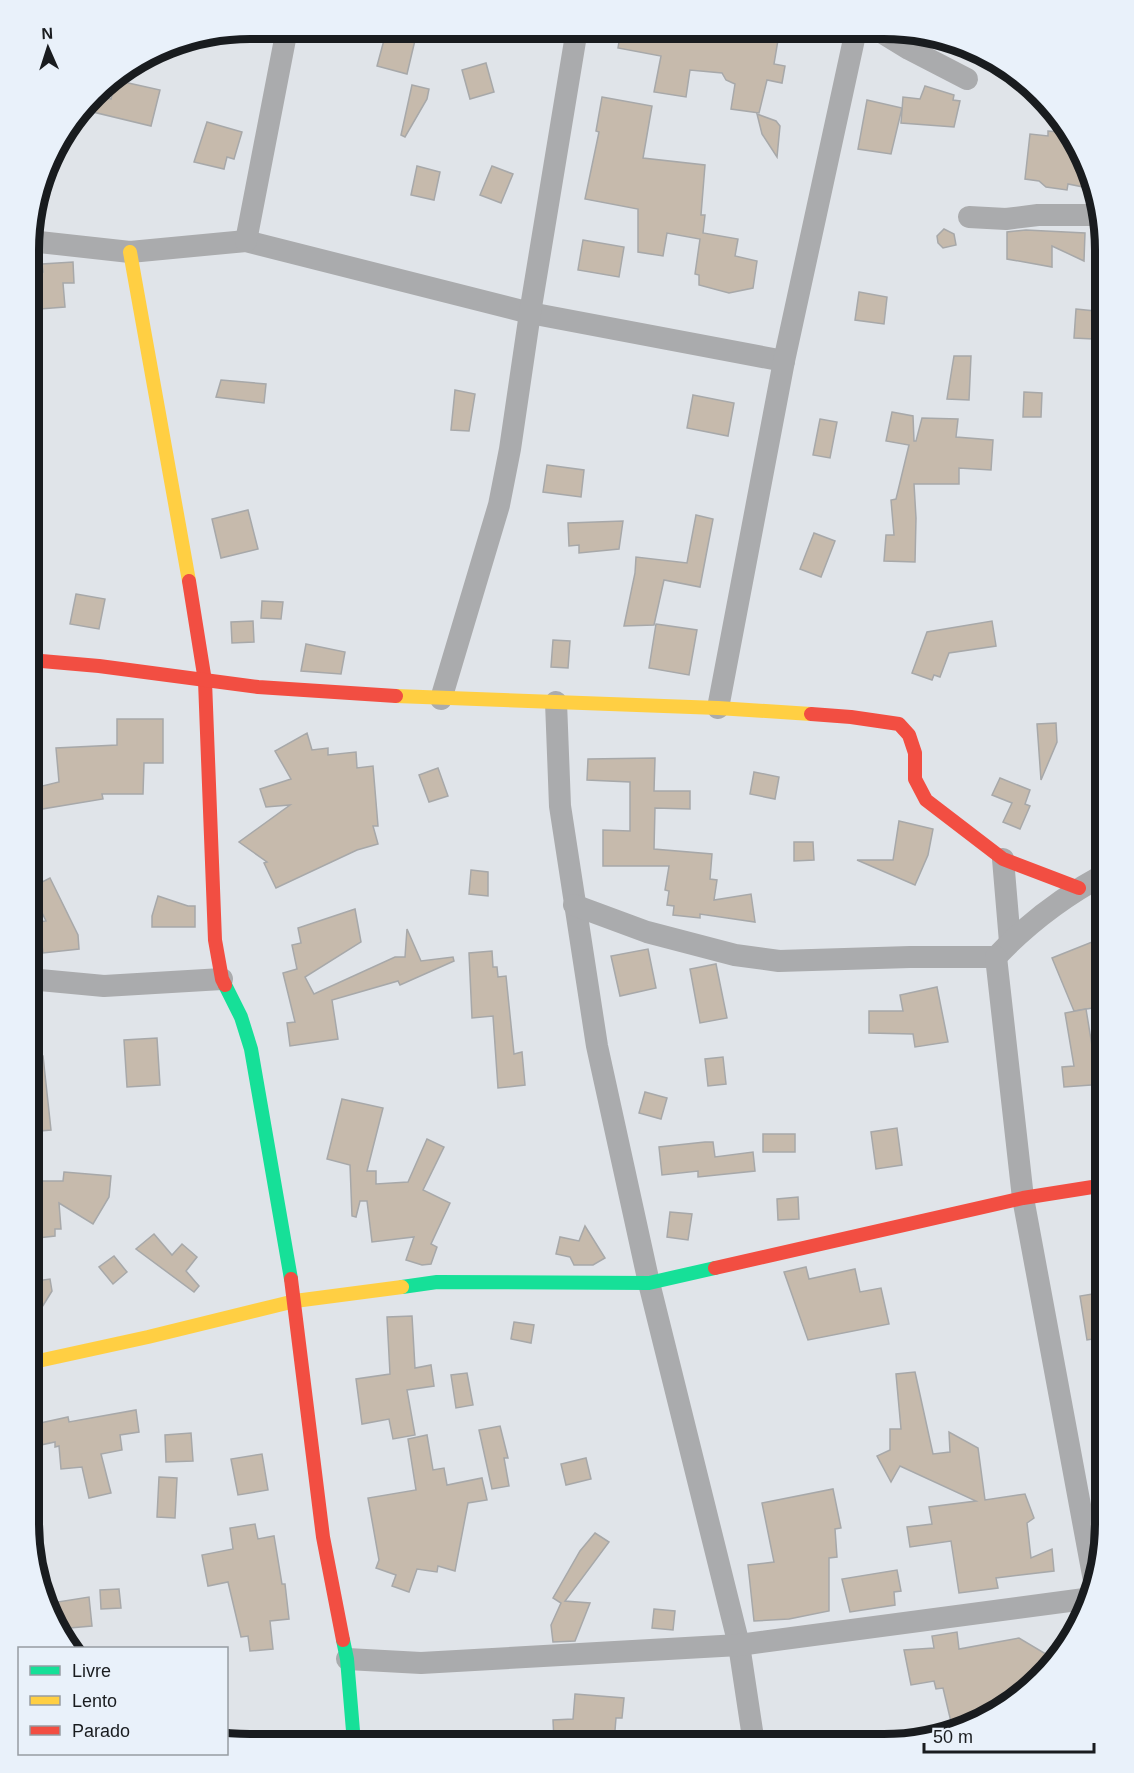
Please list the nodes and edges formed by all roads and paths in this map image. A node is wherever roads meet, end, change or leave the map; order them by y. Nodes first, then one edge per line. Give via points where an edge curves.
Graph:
1 (285, 39) edge
2 (575, 39) edge
3 (854, 39) edge
4 (893, 39) edge
5 (967, 79) dead end
6 (1092, 215) edge
7 (969, 217) dead end
8 (246, 241) junction
9 (39, 242) edge
10 (130, 252) junction
11 (530, 313) junction
12 (784, 361) junction
13 (39, 661) edge
14 (205, 681) junction
15 (441, 699) junction
16 (556, 702) junction
17 (718, 708) junction
18 (1003, 859) junction
19 (1095, 879) edge
20 (1079, 888) junction
21 (574, 905) junction
22 (1003, 949) junction
23 (222, 979) junction
24 (39, 980) edge
25 (1095, 1187) edge
26 (1023, 1198) junction
27 (649, 1282) junction
28 (295, 1301) junction
29 (39, 1361) edge
30 (1091, 1564) edge
31 (1081, 1600) edge
32 (739, 1645) junction
33 (347, 1659) junction
34 (353, 1734) edge
35 (752, 1734) edge

1 - 8 street
2 - 11 street
3 - 12 street
4 - 5 street
6 - 7 street
8 - 10 street
8 - 11 street
9 - 10 street
10 - 14 street
11 - 12 street
11 - 15 street via 499,504
12 - 17 street
13 - 14 street
14 - 15 street
14 - 23 street via 216,940
15 - 16 street
16 - 17 street
16 - 21 street via 560,806
17 - 18 street via 898,724 909,735 915,753 915,779 926,800
18 - 20 street
18 - 22 street
19 - 20 street
20 - 22 street
21 - 22 street via 647,932 735,955 779,961 910,957
21 - 27 street via 597,1046
22 - 26 street
23 - 24 street via 104,986
23 - 28 street via 241,1017 251,1049
25 - 26 street
26 - 27 street
26 - 30 street
27 - 28 street via 437,1282
27 - 32 street
28 - 29 street
28 - 33 street via 323,1537
31 - 32 street
32 - 33 street via 421,1663
32 - 35 street
33 - 34 street

